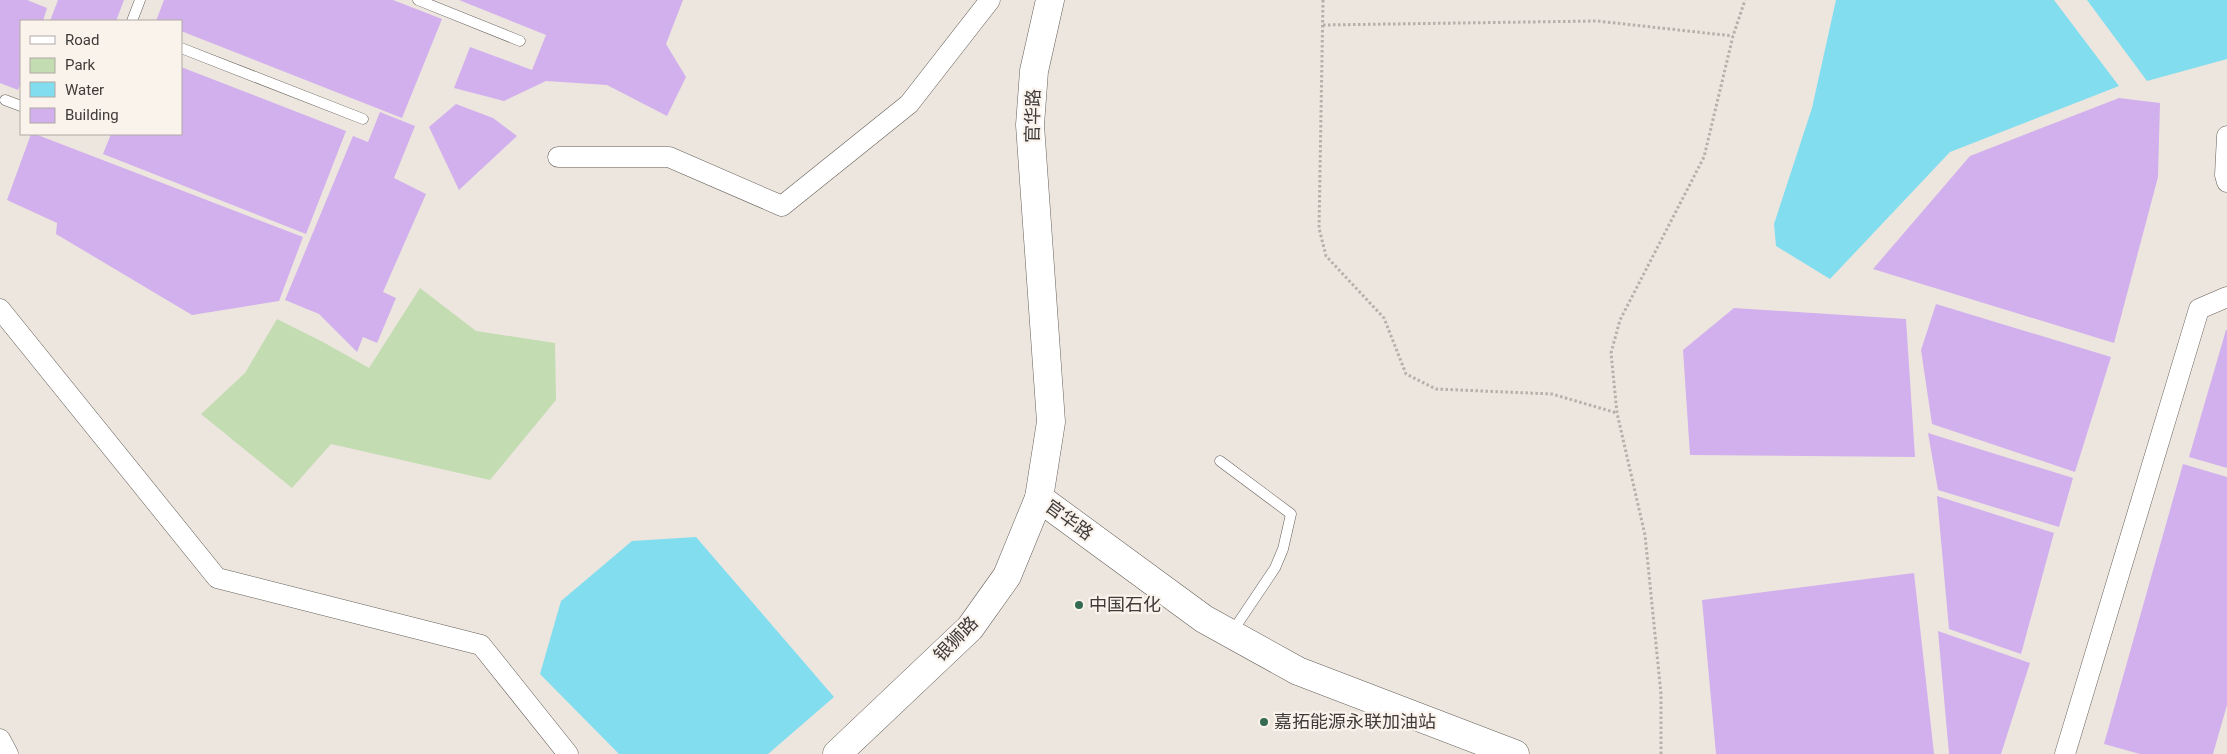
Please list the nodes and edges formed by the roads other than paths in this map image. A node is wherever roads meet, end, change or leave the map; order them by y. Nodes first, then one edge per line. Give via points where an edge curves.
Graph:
1 (140, 0) edge
2 (418, 0) edge
3 (990, 0) edge
4 (1050, 0) edge
5 (132, 20) edge
6 (520, 42) dead end
7 (182, 48) edge
8 (5, 100) dead end
9 (20, 106) edge
10 (363, 119) dead end
11 (2227, 136) edge
12 (558, 157) dead end
13 (2227, 182) edge
14 (2227, 297) edge
15 (0, 309) edge
16 (1220, 461) dead end
17 (1039, 498) junction
18 (1230, 634) junction
19 (0, 739) edge
20 (8, 754) edge
21 (568, 754) edge
22 (837, 754) edge
23 (1516, 754) edge
24 (2065, 754) edge

1 - 5 lane
2 - 6 lane
3 - 12 street via 909,104 782,206 669,157
4 - 17 main road, 官华路 via 1034,71 1030,125 1051,422
7 - 10 lane
8 - 9 lane
11 - 13 street via 2224,175
14 - 24 street via 2200,309
15 - 21 street via 217,578 481,645
16 - 18 lane via 1291,514 1275,568
17 - 18 main road, 官华路 via 1204,619
17 - 22 main road, 银狮路 via 1007,576 970,628
18 - 23 main road, 官华路 via 1298,671
19 - 20 street

